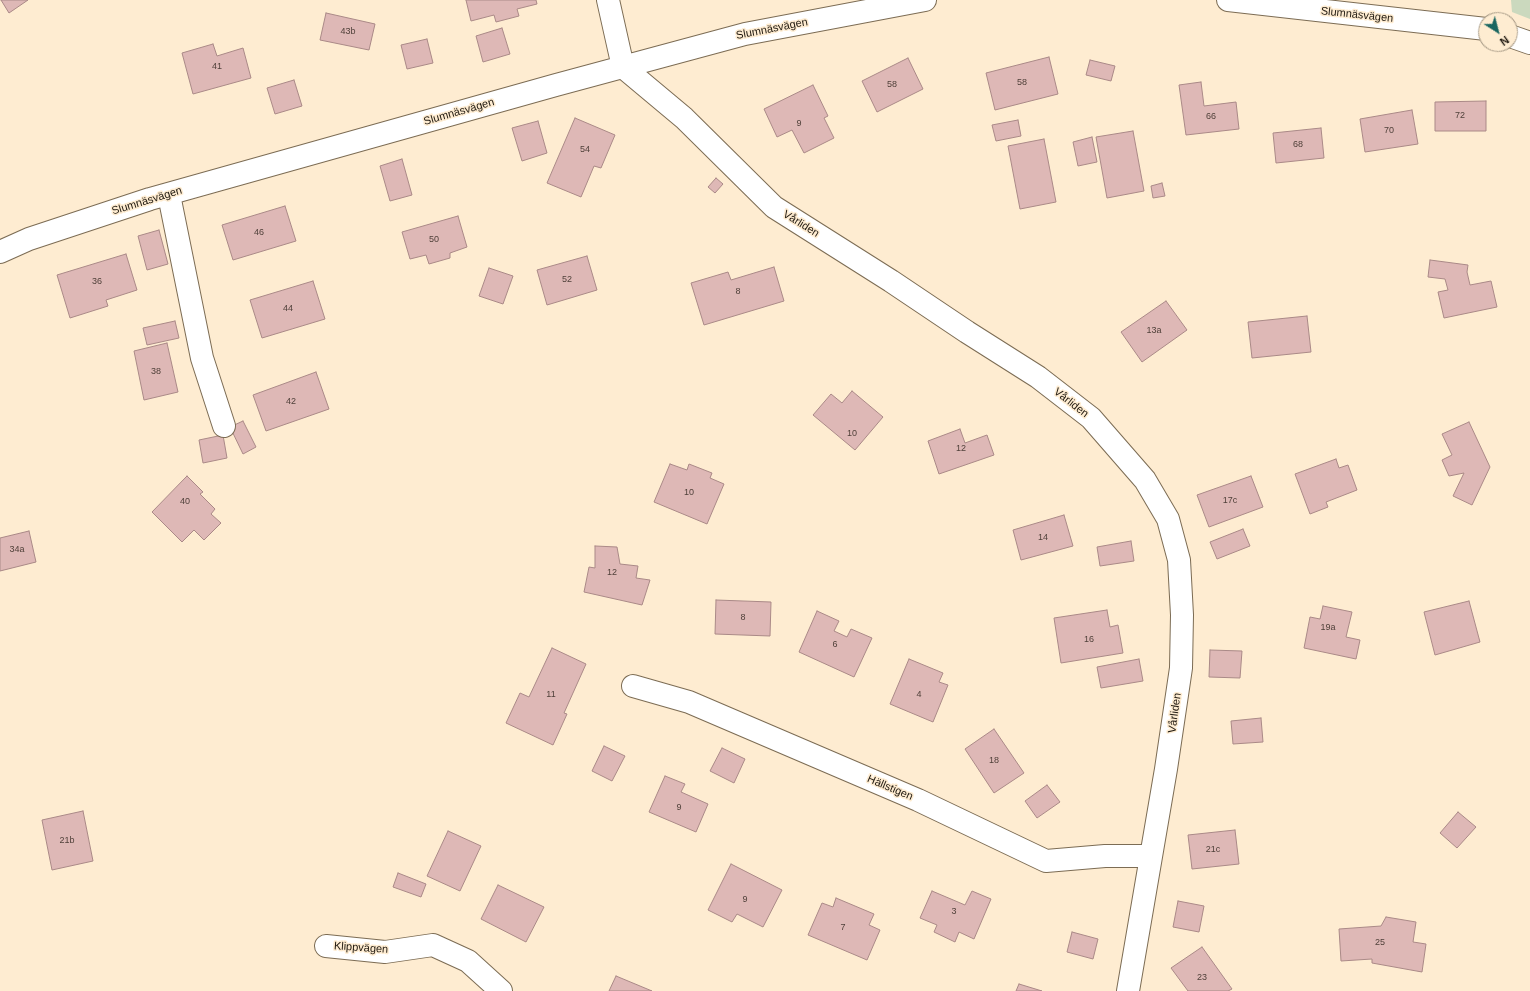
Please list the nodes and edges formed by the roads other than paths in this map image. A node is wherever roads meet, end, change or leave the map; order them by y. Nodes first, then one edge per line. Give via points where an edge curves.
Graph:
1 (608, 0) edge
2 (925, 0) edge
3 (1228, 0) edge
4 (1478, 28) edge
5 (1518, 39) edge
6 (1530, 43) edge
7 (623, 66) junction
8 (168, 195) junction
9 (0, 252) edge
10 (224, 426) dead end
11 (633, 686) dead end
12 (1151, 856) junction
13 (326, 946) dead end
14 (502, 991) edge
15 (1128, 991) edge

1 - 7 street
2 - 7 street, Slumnäsvägen via 745,34
3 - 4 street, Slumnäsvägen
5 - 6 street
7 - 8 street, Slumnäsvägen
7 - 12 street, Vårliden via 684,118 774,207 1038,377 1091,418 1145,480 1168,519 1179,560 1182,615 1181,668
8 - 9 street, Slumnäsvägen via 29,239
8 - 10 street via 202,358
11 - 12 street, Hällstigen via 689,702 918,800 1046,861 1105,856
12 - 15 street, Vårliden
13 - 14 street, Klippvägen via 384,952 433,945 468,961

